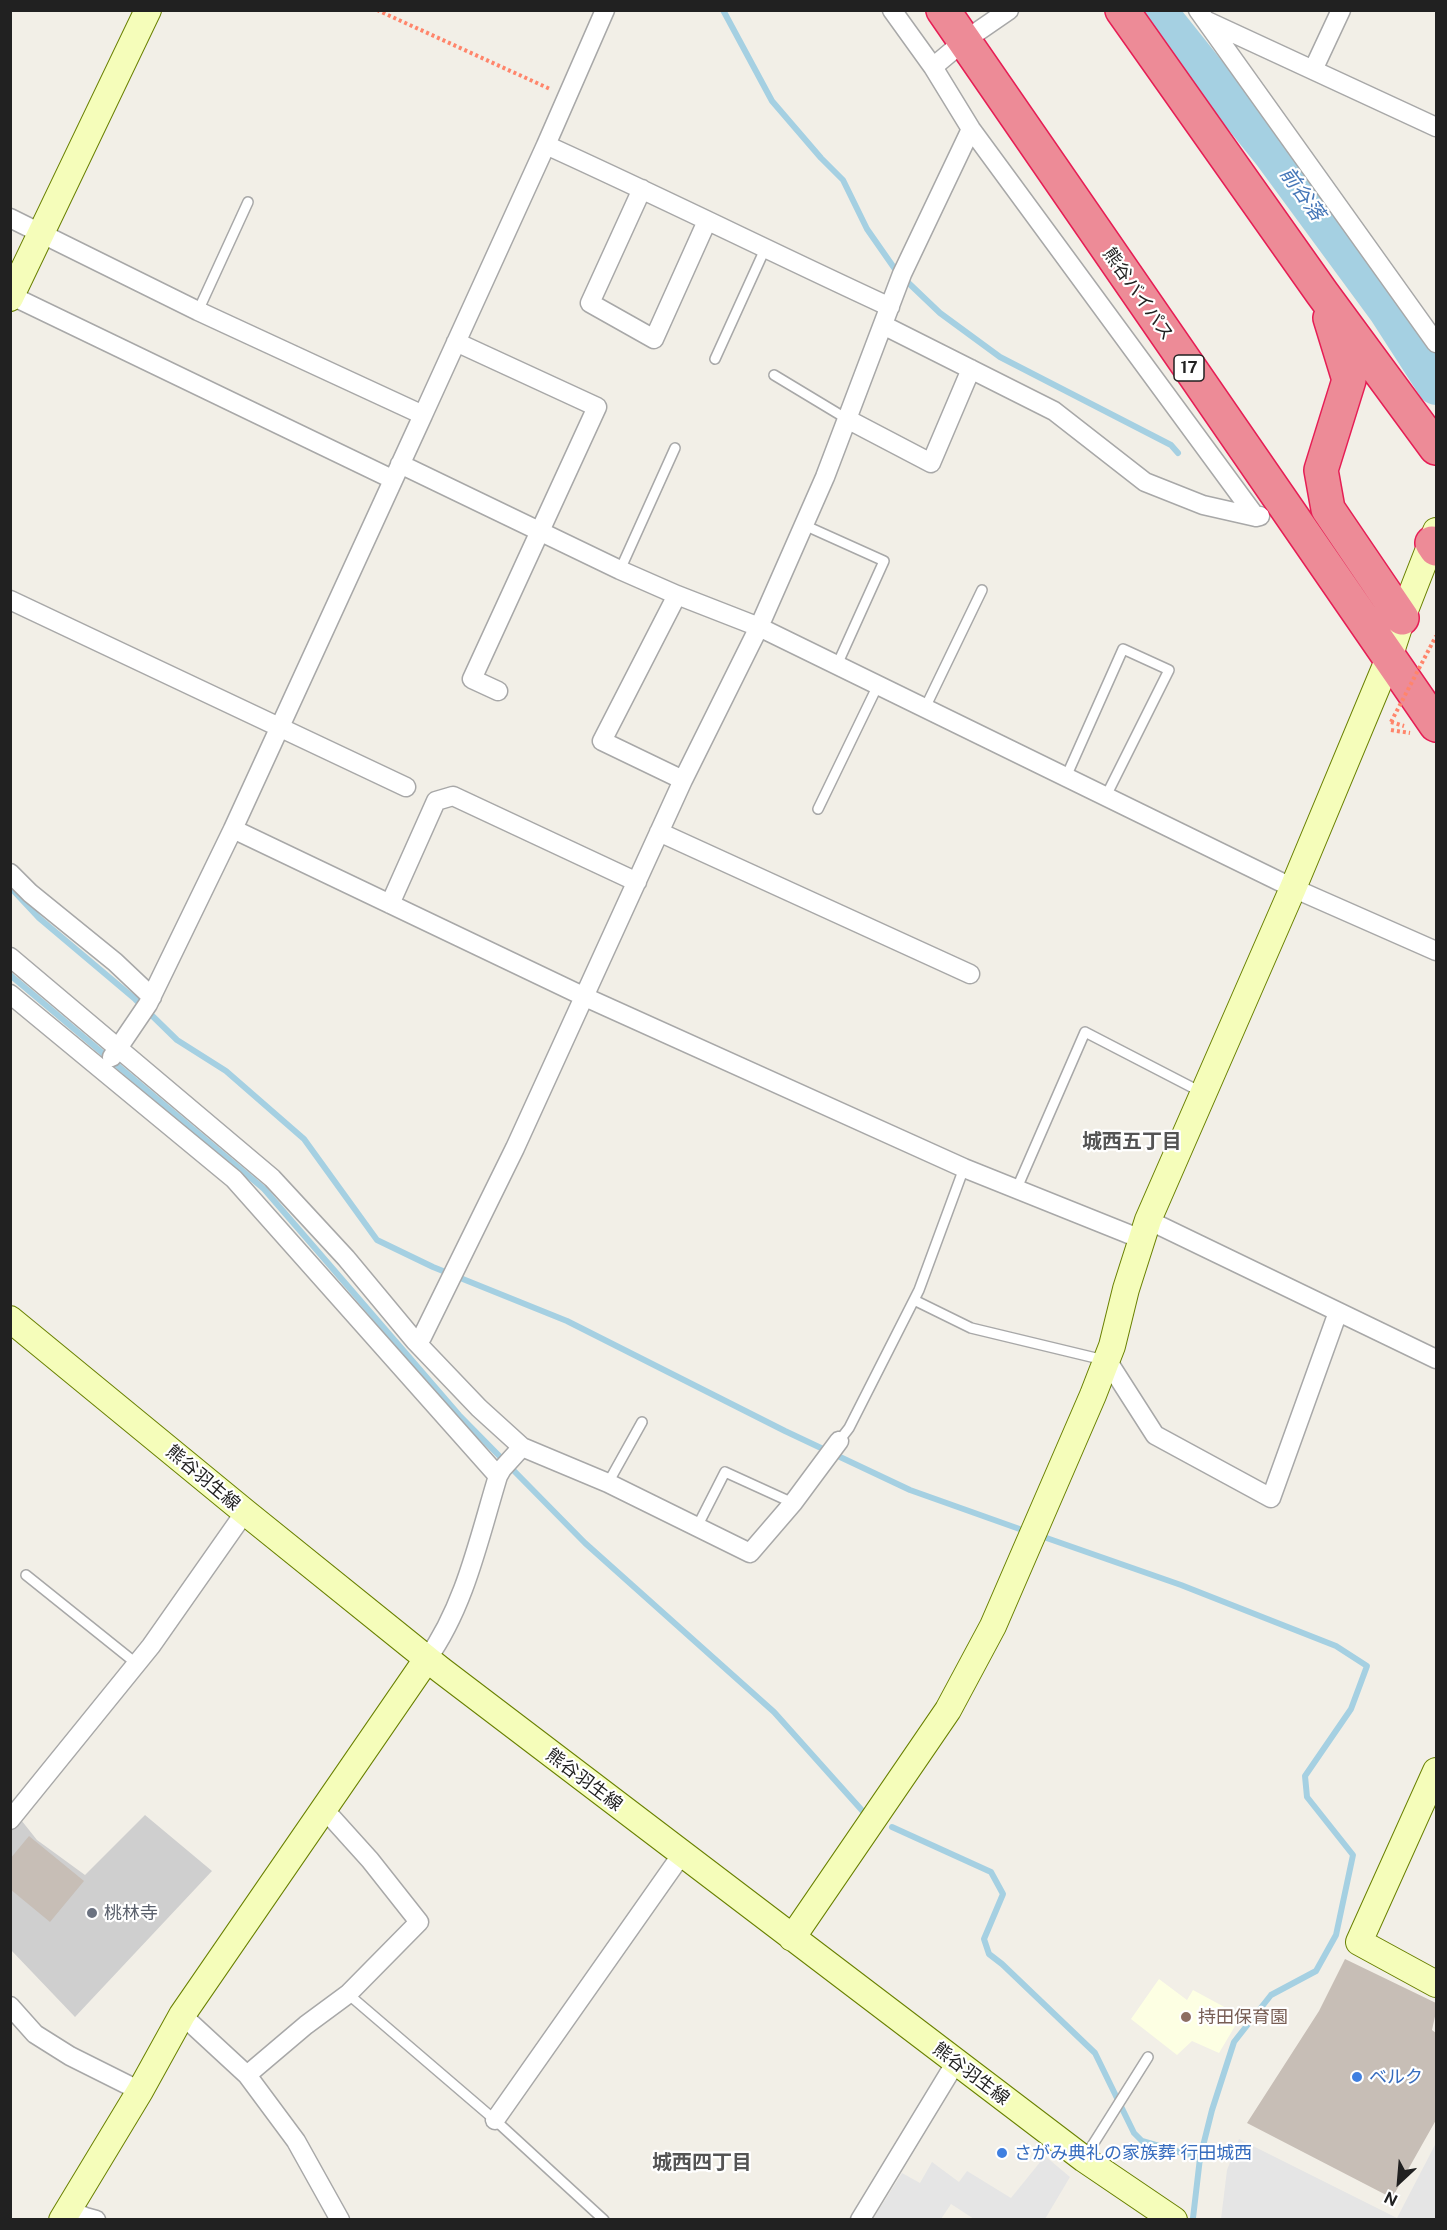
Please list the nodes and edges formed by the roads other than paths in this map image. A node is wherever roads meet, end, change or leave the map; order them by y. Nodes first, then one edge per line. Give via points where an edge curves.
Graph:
1 (148, 10) edge
2 (605, 10) edge
3 (892, 10) edge
4 (943, 10) edge
5 (1009, 10) edge
6 (1122, 10) edge
7 (1341, 10) edge
8 (1201, 16) edge
9 (964, 41) junction
10 (933, 67) junction
11 (1313, 70) junction
12 (1437, 127) edge
13 (971, 129) junction
14 (546, 145) junction
15 (642, 189) junction
16 (248, 202) dead end
17 (10, 218) edge
18 (707, 221) junction
19 (41, 233) junction
20 (765, 249) junction
21 (1322, 293) junction
22 (11, 297) edge
23 (890, 307) junction
24 (198, 311) junction
25 (883, 325) junction
26 (456, 342) junction
27 (1437, 343) edge
28 (715, 359) dead end
29 (971, 369) junction
30 (774, 375) dead end
31 (423, 415) junction
32 (847, 420) junction
33 (675, 448) dead end
34 (1437, 448) edge
35 (396, 472) junction
36 (1270, 513) junction
37 (804, 525) junction
38 (542, 531) junction
39 (1435, 541) edge
40 (620, 570) junction
41 (982, 590) dead end
42 (676, 595) junction
43 (10, 600) edge
44 (1402, 618) junction
45 (759, 627) junction
46 (1389, 658) junction
47 (837, 665) junction
48 (878, 684) junction
49 (498, 691) dead end
50 (925, 708) junction
51 (1437, 725) edge
52 (279, 727) junction
53 (1066, 777) junction
54 (683, 780) junction
55 (406, 787) dead end
56 (1106, 796) junction
57 (818, 809) dead end
58 (233, 829) junction
59 (659, 832) junction
60 (10, 873) edge
61 (637, 882) junction
62 (1293, 888) junction
63 (390, 904) junction
64 (1437, 951) edge
65 (10, 957) edge
66 (970, 974) dead end
67 (10, 994) edge
68 (585, 997) junction
69 (148, 1005) junction
70 (110, 1059) junction
71 (1204, 1093) junction
72 (964, 1168) junction
73 (1017, 1188) junction
74 (1145, 1229) junction
75 (914, 1300) junction
76 (1338, 1312) junction
77 (10, 1319) edge
78 (415, 1341) junction
79 (1437, 1359) edge
80 (1107, 1360) junction
81 (642, 1422) dead end
82 (839, 1441) joint
83 (508, 1463) junction
84 (608, 1483) junction
85 (793, 1503) junction
86 (245, 1512) junction
87 (697, 1527) junction
88 (26, 1575) dead end
89 (427, 1659) junction
90 (137, 1664) junction
91 (1437, 1771) edge
92 (324, 1809) junction
93 (10, 1820) edge
94 (682, 1854) junction
95 (792, 1938) junction
96 (1437, 1984) edge
97 (348, 1994) junction
98 (10, 2006) edge
99 (182, 2015) junction
100 (1148, 2056) dead end
101 (956, 2062) junction
102 (247, 2075) junction
103 (140, 2091) junction
104 (495, 2120) junction
105 (1083, 2159) junction
106 (66, 2214) edge
107 (96, 2220) edge
108 (340, 2220) edge
109 (604, 2220) edge
110 (860, 2220) edge
111 (1174, 2220) edge

1 - 19 street
2 - 14 street
3 - 10 street
4 - 9 highway, 熊谷バイパス / 17
5 - 9 street
6 - 21 highway
7 - 11 street
8 - 11 street
8 - 27 street
9 - 10 street
9 - 36 highway, 熊谷バイパス / 17
10 - 13 street
11 - 12 street
13 - 23 street
13 - 36 street
14 - 15 street
14 - 26 street
15 - 18 street
15 - 18 street via 590,303 654,339
16 - 24 lane
17 - 19 street
18 - 20 street
19 - 22 street
19 - 24 street
20 - 23 street
20 - 28 lane
21 - 34 highway
21 - 44 highway via 1349,380 1321,470 1328,509
22 - 35 street
23 - 25 street
24 - 31 street
25 - 29 street
25 - 32 street
26 - 31 street
26 - 38 street via 597,407
29 - 32 street via 931,463
29 - 36 street via 1054,411 1145,482 1203,505
30 - 32 lane
31 - 35 street
32 - 37 street
33 - 40 lane
35 - 38 street
35 - 52 street
36 - 46 highway, 熊谷バイパス / 17
37 - 45 street
37 - 47 lane via 884,561
38 - 40 street
38 - 49 street via 472,679
39 - 44 street
40 - 42 street
41 - 50 lane
42 - 45 street
42 - 54 street via 602,741
43 - 52 street
44 - 46 street
45 - 47 street
45 - 54 street
46 - 51 highway, 熊谷バイパス / 17
46 - 62 street
47 - 48 street
48 - 50 street
48 - 57 lane
50 - 53 street
52 - 55 street
52 - 58 street
53 - 56 street
53 - 56 lane via 1123,649 1169,670
54 - 59 street
56 - 62 street
58 - 63 street
58 - 69 street
59 - 61 street
59 - 66 street
60 - 69 street via 116,962
61 - 63 street via 453,796 436,801
61 - 68 street
62 - 64 street
62 - 71 street
63 - 68 street
65 - 70 street
67 - 70 street
68 - 72 street
68 - 78 street via 422,1337
69 - 70 street
70 - 78 street via 272,1178
70 - 83 street via 234,1179
71 - 73 lane via 1085,1032
71 - 74 street
72 - 73 street
72 - 75 lane
73 - 74 street
74 - 76 street
74 - 80 street
75 - 80 lane via 971,1328
75 - 82 lane
76 - 79 street
76 - 80 street via 1271,1498 1155,1435
77 - 86 street, 熊谷羽生線
78 - 83 street via 479,1408
80 - 95 street via 993,1626 948,1710
81 - 84 lane
82 - 85 street
83 - 84 street
83 - 89 street via 449,1622
84 - 87 street
85 - 87 street via 750,1553
85 - 87 lane via 725,1472
86 - 89 street, 熊谷羽生線
86 - 90 street
88 - 90 lane
89 - 92 street
89 - 94 street, 熊谷羽生線
90 - 93 street
91 - 96 street via 1359,1942
92 - 97 street via 419,1922
92 - 99 street
94 - 95 street, 熊谷羽生線
94 - 104 street
95 - 101 street, 熊谷羽生線
97 - 102 street
97 - 104 lane
98 - 103 street via 35,2034
99 - 102 street
99 - 103 street
100 - 105 lane
101 - 105 street, 熊谷羽生線
101 - 110 street
102 - 108 street via 296,2140
103 - 106 street
104 - 109 lane
105 - 111 street, 熊谷羽生線
106 - 107 street

